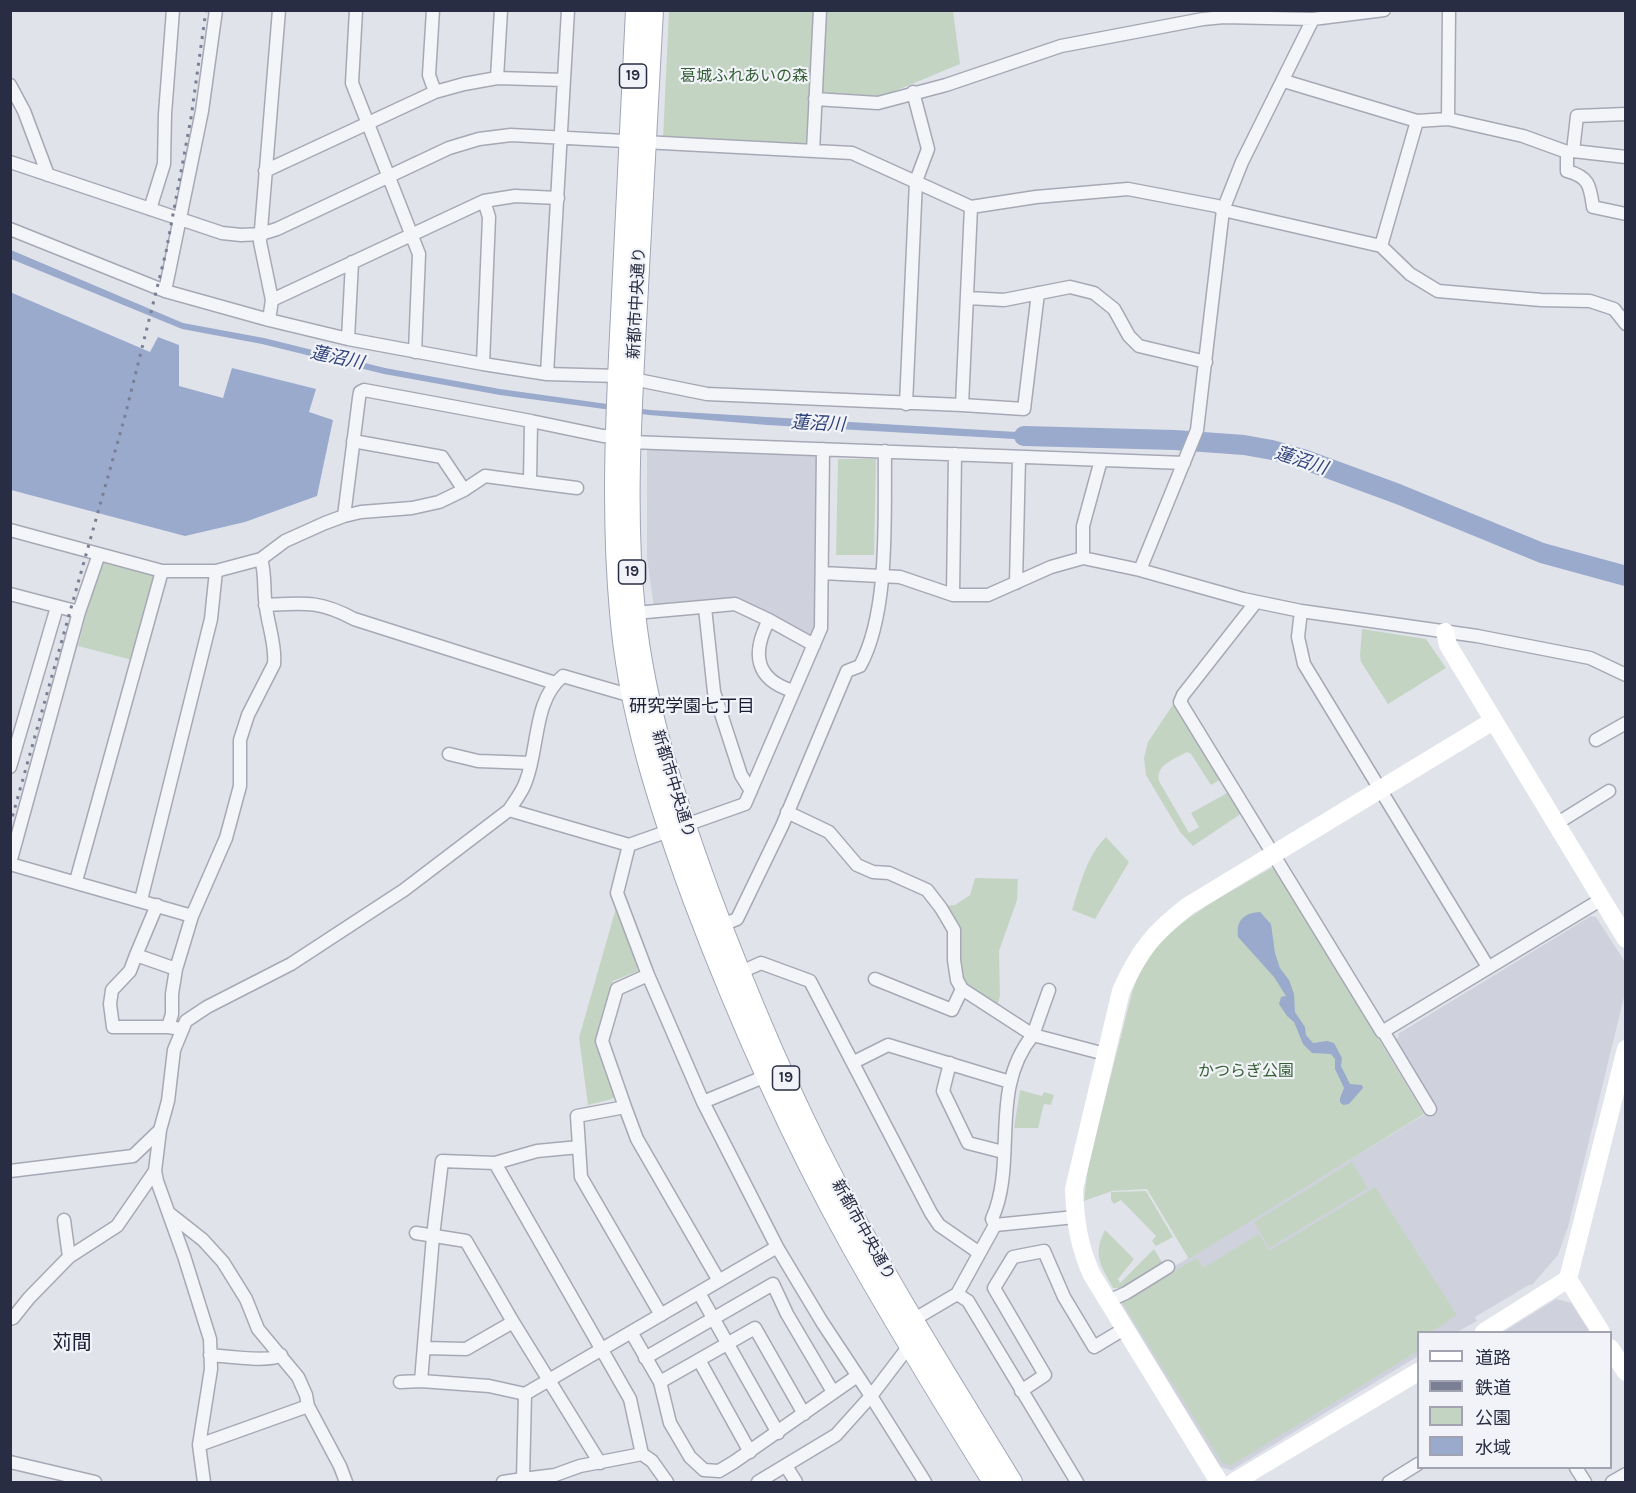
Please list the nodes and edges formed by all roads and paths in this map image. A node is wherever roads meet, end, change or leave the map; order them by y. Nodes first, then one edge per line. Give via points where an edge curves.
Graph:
1 (174, 10) edge
2 (216, 10) edge
3 (279, 10) edge
4 (356, 10) edge
5 (433, 10) edge
6 (501, 10) edge
7 (568, 10) edge
8 (636, 10) edge
9 (653, 10) edge
10 (819, 10) edge
11 (1384, 10) edge
12 (1449, 10) edge
13 (1313, 19) junction
14 (497, 78) junction
15 (564, 80) junction
16 (1284, 81) junction
17 (10, 85) edge
18 (435, 92) junction
19 (914, 92) junction
20 (815, 99) junction
21 (1626, 114) edge
22 (1448, 119) junction
23 (1418, 120) junction
24 (368, 123) junction
25 (560, 139) junction
26 (638, 142) junction
27 (813, 151) junction
28 (1570, 152) junction
29 (1626, 157) edge
30 (10, 162) edge
31 (265, 171) junction
32 (48, 175) junction
33 (389, 176) junction
34 (916, 181) junction
35 (558, 198) junction
36 (484, 201) junction
37 (971, 207) junction
38 (150, 209) junction
39 (1223, 210) junction
40 (1626, 214) edge
41 (181, 220) junction
42 (10, 229) edge
43 (261, 234) junction
44 (411, 234) junction
45 (1381, 246) junction
46 (352, 262) junction
47 (165, 291) junction
48 (1038, 293) junction
49 (968, 298) junction
50 (272, 300) junction
51 (269, 320) junction
52 (1626, 324) edge
53 (348, 339) junction
54 (415, 352) junction
55 (1206, 362) junction
56 (483, 364) junction
57 (547, 374) junction
58 (625, 384) junction
59 (906, 404) junction
60 (962, 405) junction
61 (531, 421) junction
62 (623, 432) junction
63 (354, 441) junction
64 (823, 449) junction
65 (885, 452) junction
66 (955, 454) junction
67 (1019, 457) junction
68 (1186, 458) junction
69 (1101, 460) junction
70 (530, 482) junction
71 (577, 488) dead end
72 (464, 490) junction
73 (344, 516) junction
74 (11, 530) edge
75 (99, 554) junction
76 (1083, 558) junction
77 (261, 559) junction
78 (1140, 570) junction
79 (162, 571) junction
80 (216, 571) junction
81 (822, 573) junction
82 (883, 574) junction
83 (1016, 583) junction
84 (10, 594) edge
85 (953, 595) junction
86 (1256, 602) junction
87 (265, 605) junction
88 (57, 607) junction
89 (705, 608) junction
90 (1301, 611) junction
91 (79, 612) junction
92 (635, 613) junction
93 (769, 620) junction
94 (1445, 632) junction
95 (814, 645) junction
96 (1626, 675) edge
97 (555, 683) junction
98 (793, 691) junction
99 (632, 696) junction
100 (1493, 722) junction
101 (1626, 723) edge
102 (1596, 740) dead end
103 (14, 745) edge
104 (449, 754) dead end
105 (531, 763) junction
106 (10, 768) edge
107 (1381, 790) junction
108 (751, 791) junction
109 (1609, 791) dead end
110 (509, 810) junction
111 (787, 812) junction
112 (1556, 824) junction
113 (676, 827) junction
114 (629, 845) junction
115 (1274, 855) junction
116 (10, 863) edge
117 (76, 881) junction
118 (1602, 899) junction
119 (141, 900) junction
120 (157, 905) junction
121 (192, 916) junction
122 (722, 926) junction
123 (1626, 939) edge
124 (136, 955) junction
125 (1488, 967) junction
126 (176, 969) junction
127 (741, 972) junction
128 (648, 975) junction
129 (875, 979) dead end
130 (962, 989) junction
131 (1048, 990) dead end
132 (168, 1027) junction
133 (182, 1029) junction
134 (1383, 1031) junction
135 (1033, 1035) junction
136 (1626, 1049) edge
137 (1105, 1054) junction
138 (854, 1062) junction
139 (950, 1063) junction
140 (766, 1076) junction
141 (1011, 1082) junction
142 (703, 1102) junction
143 (625, 1107) junction
144 (1430, 1109) dead end
145 (160, 1130) junction
146 (579, 1147) junction
147 (1003, 1152) junction
148 (495, 1163) junction
149 (10, 1171) edge
150 (155, 1171) junction
151 (169, 1213) junction
152 (1075, 1216) junction
153 (64, 1220) dead end
154 (995, 1225) junction
155 (416, 1233) dead end
156 (433, 1236) junction
157 (777, 1247) junction
158 (978, 1252) junction
159 (69, 1257) junction
160 (1168, 1268) dead end
161 (1568, 1279) junction
162 (719, 1281) junction
163 (699, 1293) junction
164 (957, 1294) junction
165 (1108, 1301) junction
166 (661, 1315) junction
167 (713, 1318) junction
168 (10, 1319) edge
169 (913, 1320) junction
170 (513, 1322) junction
171 (1125, 1329) junction
172 (1490, 1331) edge
173 (1598, 1331) edge
174 (631, 1332) junction
175 (727, 1344) junction
176 (909, 1346) junction
177 (424, 1348) junction
178 (1617, 1348) edge
179 (602, 1350) junction
180 (210, 1355) junction
181 (281, 1356) junction
182 (645, 1358) junction
183 (699, 1360) junction
184 (1626, 1372) edge
185 (1417, 1373) edge
186 (857, 1376) junction
187 (550, 1380) junction
188 (421, 1381) junction
189 (400, 1382) dead end
190 (660, 1383) junction
191 (1022, 1391) junction
192 (833, 1392) junction
193 (525, 1394) junction
194 (871, 1396) junction
195 (308, 1406) junction
196 (804, 1414) junction
197 (778, 1433) junction
198 (199, 1445) junction
199 (750, 1452) junction
200 (642, 1454) junction
201 (10, 1462) edge
202 (600, 1463) junction
203 (1417, 1465) edge
204 (786, 1466) junction
205 (1577, 1469) edge
206 (523, 1479) junction
207 (95, 1482) edge
208 (204, 1482) edge
209 (346, 1482) edge
210 (503, 1482) edge
211 (667, 1482) edge
212 (758, 1482) edge
213 (796, 1482) edge
214 (924, 1482) edge
215 (993, 1482) edge
216 (1012, 1482) edge
217 (1077, 1482) edge
218 (1219, 1482) edge
219 (1234, 1482) edge
220 (1389, 1482) edge
221 (1585, 1482) edge

1 - 38 street via 164,164
2 - 41 street
3 - 31 street
4 - 24 street via 352,83
5 - 18 street via 429,75
6 - 14 street
7 - 15 street
8 - 26 main road, 新都市中央通り / 19
9 - 26 main road, 新都市中央通り / 19
10 - 20 street
11 - 13 street
12 - 22 street
13 - 16 street
13 - 19 street via 1224,17 1191,21 1061,46
14 - 15 street
14 - 18 street
15 - 25 street
16 - 23 street
16 - 39 street via 1242,162
17 - 32 street
18 - 24 street
19 - 20 street via 878,103
19 - 34 street via 928,149
20 - 27 street
21 - 28 street via 1577,116
22 - 23 street
22 - 28 street via 1523,136
23 - 45 street
24 - 31 street
24 - 33 street
25 - 26 street
25 - 33 street via 511,135 479,139 449,148
25 - 35 street
26 - 27 street
26 - 58 main road, 新都市中央通り / 19
27 - 34 street via 852,153
28 - 29 street
28 - 40 street via 1567,171 1586,180 1591,187 1593,207
30 - 32 street
31 - 43 street
32 - 38 street
33 - 43 street
33 - 44 street
34 - 37 street
34 - 59 street
35 - 36 street via 515,196
35 - 57 street
36 - 44 street
36 - 56 street via 489,217
37 - 39 street via 1128,189
37 - 49 street
38 - 41 street
39 - 45 street
39 - 55 street
41 - 43 street via 222,233
41 - 47 street
42 - 47 street
43 - 50 street
44 - 46 street
44 - 54 street via 419,254
45 - 52 street via 1410,274 1438,291 1590,301 1614,309
46 - 50 street
46 - 53 street
47 - 51 street
48 - 49 street via 1004,300
48 - 55 street via 1070,287 1094,293 1114,309 1139,346
48 - 60 street via 1024,409
49 - 60 street
50 - 51 street
51 - 53 street
53 - 54 street
54 - 56 street
55 - 68 street via 1197,430
56 - 57 street
57 - 58 street
58 - 59 street via 707,394
58 - 62 main road, 新都市中央通り / 19
59 - 60 street
61 - 62 street via 603,436
61 - 63 street via 364,390 358,398
61 - 70 street
62 - 64 street
62 - 92 main road, 新都市中央通り / 19
62 - 99 main road, 新都市中央通り / 19 via 615,505 620,612
63 - 72 street via 442,457
63 - 73 street
64 - 65 street
64 - 81 street
65 - 66 street
65 - 82 street
66 - 67 street
66 - 85 street
67 - 69 street
67 - 83 street
68 - 69 street
68 - 78 street
69 - 76 street via 1083,526
70 - 71 street
70 - 72 street via 485,476
72 - 73 street via 439,502 412,508
73 - 77 street via 285,541
74 - 75 street
75 - 79 street
75 - 91 street
76 - 78 street
76 - 83 street
77 - 80 street
77 - 87 street
78 - 86 street
79 - 80 street
79 - 117 street
80 - 119 street via 211,620
81 - 82 street
81 - 95 street via 821,628
82 - 85 street
82 - 111 street via 866,656 860,666 847,671
83 - 85 street via 988,595
84 - 88 street
86 - 90 street
86 - 115 street via 1180,702
87 - 97 street via 318,604 354,620
87 - 121 street via 274,664 248,715 240,740 240,786 226,838
88 - 91 street
88 - 103 street
89 - 92 street
89 - 93 street via 735,604
89 - 108 street via 714,692 741,775
90 - 94 street
90 - 107 street via 1298,637 1304,664
91 - 116 street
92 - 113 main road, 新都市中央通り / 19
93 - 95 street
93 - 98 street via 760,636 759,661 770,681
94 - 96 street via 1590,658
94 - 100 street via 1448,645
95 - 98 street
97 - 99 street via 563,676
97 - 105 street via 542,708
98 - 108 street
99 - 113 main road, 新都市中央通り / 19 via 647,761
100 - 107 street
100 - 112 street
101 - 102 street
103 - 106 street
104 - 105 street via 478,761
105 - 110 street via 526,783
107 - 115 street
107 - 125 street
108 - 113 street via 745,804
109 - 112 street
110 - 114 street
110 - 133 street via 404,890 291,964 207,1007 186,1021
111 - 122 street via 737,919
111 - 130 street via 829,832 857,865 889,873 927,890 954,930 954,960
112 - 118 street
113 - 114 street
113 - 122 main road, 新都市中央通り / 19
113 - 140 main road, 新都市中央通り / 19 via 715,957
114 - 128 street via 617,893
115 - 134 street
115 - 137 street via 1188,906 1150,940 1134,962 1121,991
116 - 117 street
117 - 119 street
118 - 123 street
118 - 125 street
119 - 120 street
120 - 121 street
120 - 124 street
121 - 126 street
122 - 127 main road, 新都市中央通り / 19
124 - 126 street
124 - 132 street via 130,971 112,990 113,1027
125 - 134 street
126 - 132 street
127 - 138 street via 761,963 810,981
127 - 169 main road, 新都市中央通り / 19 via 834,1180
128 - 142 street
128 - 143 street via 617,989 602,1041
129 - 130 street via 952,1010
130 - 135 street
131 - 135 street
132 - 133 street
133 - 145 street via 174,1050
134 - 144 street
135 - 137 street
135 - 141 street
136 - 161 street
137 - 152 street via 1074,1189
138 - 139 street via 888,1045
138 - 158 street via 939,1225
139 - 141 street
139 - 147 street via 943,1091 968,1143
140 - 142 street
140 - 176 main road, 新都市中央通り / 19 via 850,1244
141 - 147 street
142 - 157 street
143 - 146 street via 577,1116
143 - 162 street via 638,1139
145 - 149 street via 133,1156
145 - 150 street
146 - 148 street via 537,1151
146 - 166 street via 581,1177
147 - 154 street via 1002,1189 992,1219
148 - 156 street via 442,1161
148 - 179 street
150 - 151 street
150 - 159 street via 117,1226
151 - 180 street via 210,1340
151 - 181 street via 224,1262 258,1329
152 - 154 street
152 - 165 street via 1080,1247
153 - 159 street
154 - 158 street
155 - 156 street
156 - 170 street via 466,1241
156 - 177 street
157 - 162 street
157 - 186 street
158 - 164 street
159 - 168 street
160 - 165 street
161 - 172 street
161 - 173 street
162 - 163 street
163 - 166 street
163 - 167 street
164 - 169 street
164 - 191 street via 968,1301
165 - 171 street
166 - 174 street
167 - 175 street
167 - 182 street
167 - 192 street via 773,1284
169 - 216 main road, 新都市中央通り / 19
170 - 177 street via 466,1349
170 - 187 street
171 - 191 street via 1094,1347 1064,1297 1044,1251 1013,1257 994,1288 1045,1375
171 - 218 street
174 - 179 street
174 - 182 street
175 - 183 street
175 - 196 street via 754,1328
175 - 197 street
176 - 194 street
176 - 215 main road, 新都市中央通り / 19
177 - 188 street
178 - 184 street
179 - 187 street
179 - 200 street via 630,1399
180 - 181 street via 266,1359
180 - 198 street
181 - 195 street via 298,1377
182 - 190 street
183 - 190 street
183 - 199 street
185 - 219 street
186 - 192 street
186 - 194 street
187 - 193 street
187 - 202 street
188 - 189 street
188 - 193 street via 489,1386
190 - 199 street via 678,1440 704,1470 719,1471
191 - 217 street
192 - 196 street
193 - 206 street
194 - 204 street via 836,1435
194 - 214 street
195 - 198 street
195 - 209 street
196 - 197 street
197 - 199 street
198 - 208 street
200 - 202 street
200 - 211 street
201 - 207 street
202 - 206 street
203 - 220 street
204 - 212 street
204 - 213 street
205 - 221 street
206 - 210 street

